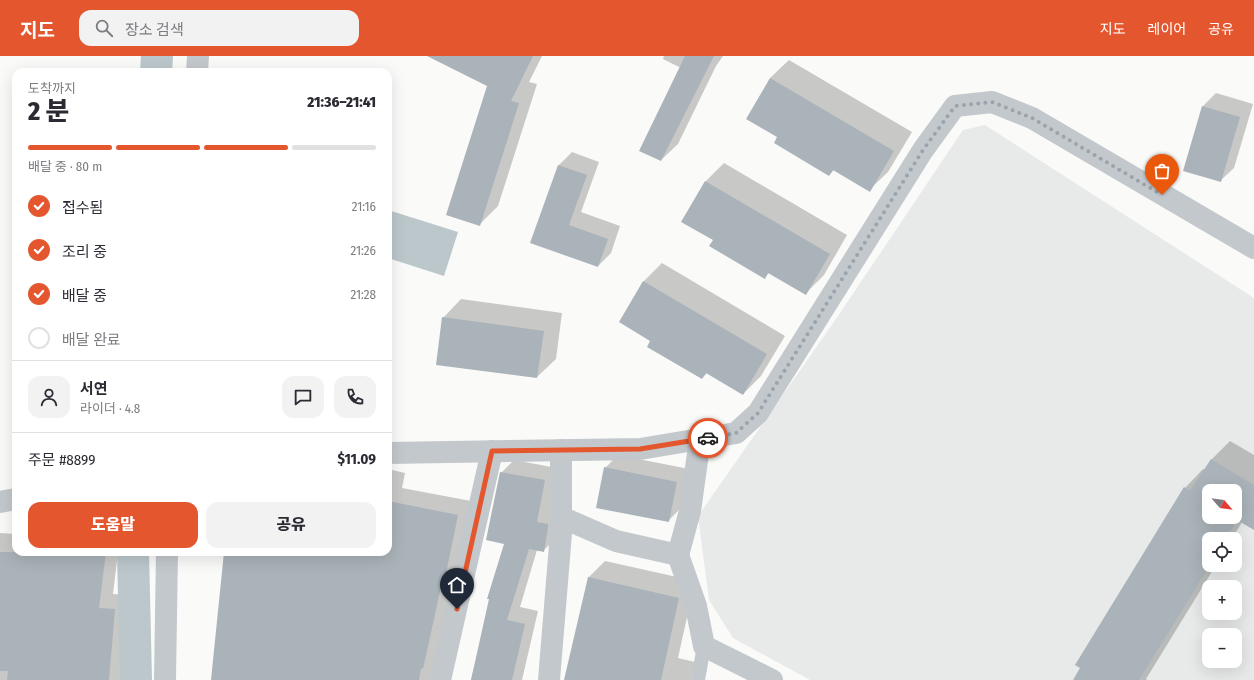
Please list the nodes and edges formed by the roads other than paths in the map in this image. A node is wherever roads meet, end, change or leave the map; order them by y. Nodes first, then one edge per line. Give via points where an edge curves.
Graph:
1 (198, 56) edge
2 (197, 68) edge
3 (1254, 248) edge
4 (700, 439) junction
5 (561, 450) junction
6 (492, 451) junction
7 (392, 453) edge
8 (12, 500) edge
9 (0, 502) edge
10 (561, 517) junction
11 (678, 555) junction
12 (166, 556) edge
13 (704, 646) junction
14 (165, 680) edge
15 (440, 680) edge
16 (549, 680) edge
17 (698, 680) edge
18 (772, 680) edge

1 - 2 street
3 - 4 street via 1032,118 992,102 955,106 923,150 758,413 736,433
4 - 5 street via 640,449
4 - 11 street via 690,511
5 - 6 street
5 - 10 street
6 - 7 street
6 - 15 street
8 - 9 street
10 - 11 street via 616,541
10 - 16 street
11 - 13 street via 696,606
12 - 14 street
13 - 17 lane
13 - 18 street

